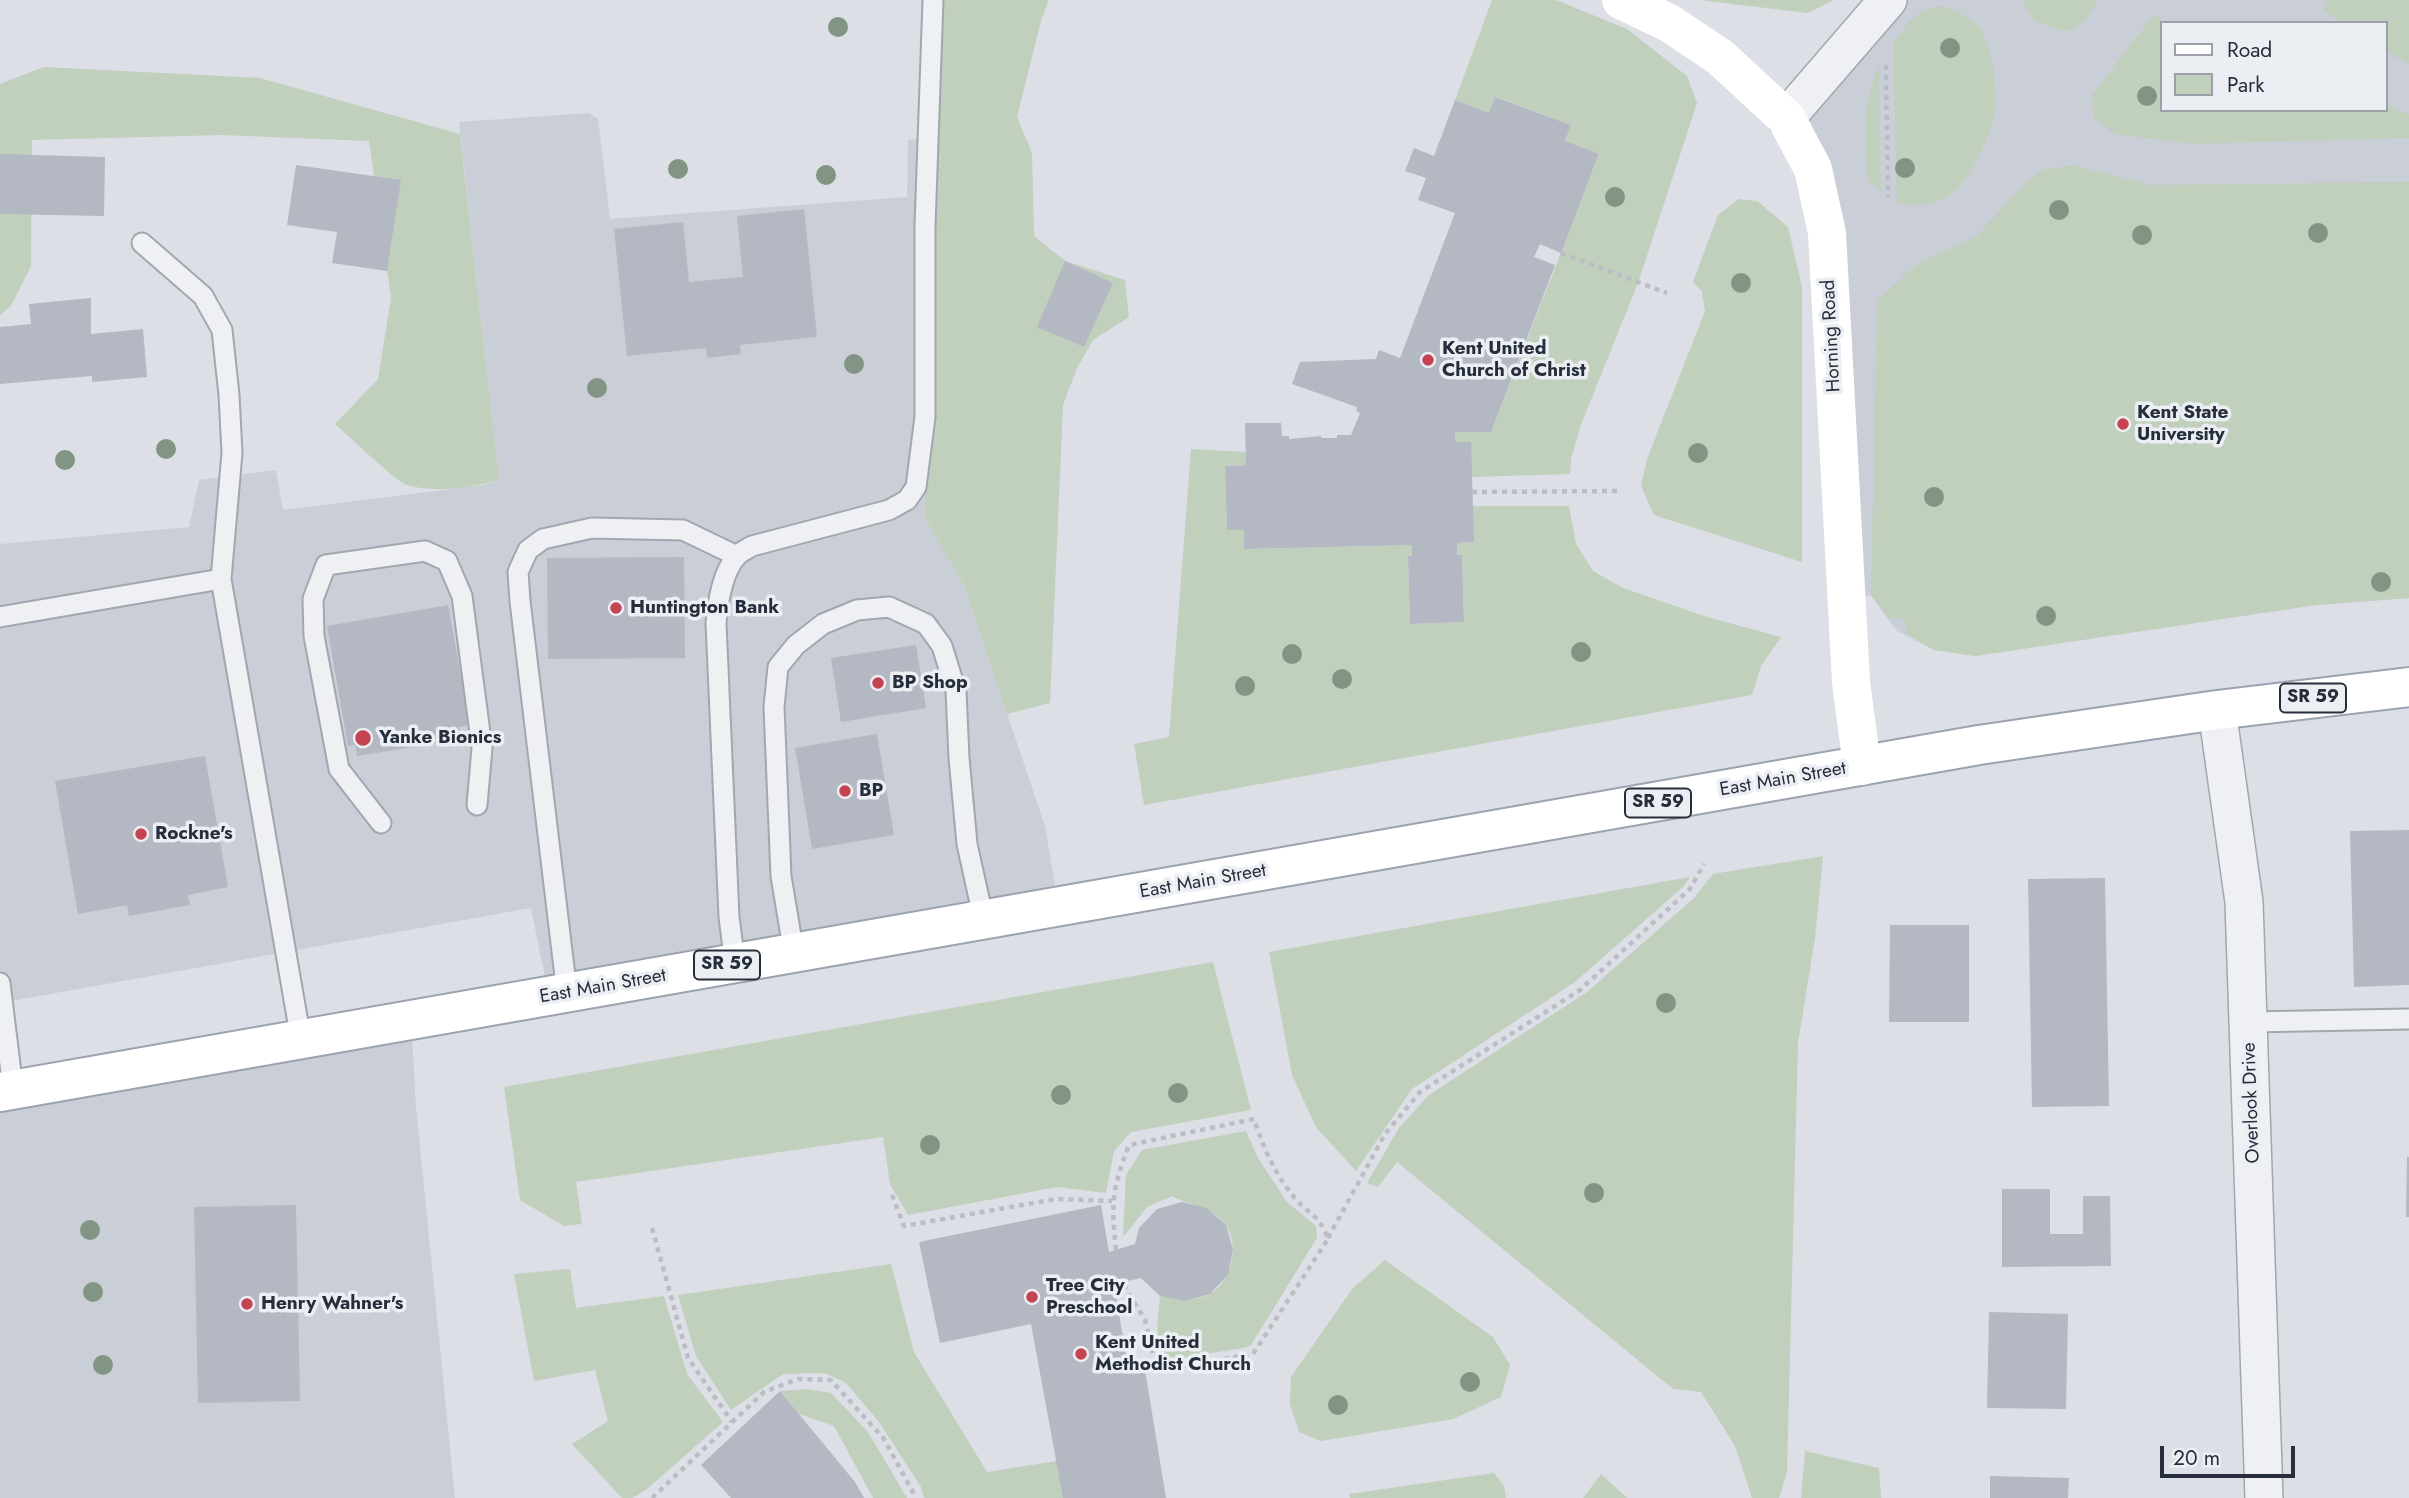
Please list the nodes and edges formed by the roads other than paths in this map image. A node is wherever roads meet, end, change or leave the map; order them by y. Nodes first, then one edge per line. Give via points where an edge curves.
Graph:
1 (933, 0) edge
2 (1621, 0) edge
3 (1886, 2) edge
4 (1786, 118) junction
5 (142, 243) dead end
6 (737, 555) junction
7 (222, 579) junction
8 (0, 617) edge
9 (2409, 687) edge
10 (2217, 710) junction
11 (1862, 766) junction
12 (477, 805) dead end
13 (382, 823) dead end
14 (984, 921) junction
15 (793, 954) junction
16 (735, 964) junction
17 (0, 983) edge
18 (567, 993) junction
19 (2409, 1019) edge
20 (2249, 1022) junction
21 (301, 1040) junction
22 (7, 1090) edge
23 (2264, 1498) edge

1 - 6 lane via 925,226 925,416 916,487 907,500 889,510 770,540
2 - 4 main road, Horning Road via 1669,23 1720,57
3 - 4 street
4 - 11 main road, Horning Road via 1813,169 1828,233 1850,682
5 - 7 lane via 203,296 222,330 232,453
6 - 16 lane via 723,584 716,623
6 - 18 lane via 683,530 592,528 543,539 528,550 519,572
7 - 8 lane
7 - 21 lane
9 - 10 main road, East Main Street / SR 59
10 - 11 main road, East Main Street / SR 59
10 - 20 street, Overlook Drive via 2244,902
11 - 14 main road, East Main Street / SR 59
12 - 13 lane via 482,748 462,597 447,561 425,551 326,565 313,599 314,636 339,769
14 - 15 main road, East Main Street / SR 59
14 - 15 lane via 967,844 956,691 942,646 926,624 889,607 857,610 823,624 778,667 774,707 780,864
15 - 16 main road, East Main Street / SR 59
16 - 18 main road, East Main Street / SR 59
17 - 22 lane
18 - 21 main road, East Main Street / SR 59
19 - 20 lane
20 - 23 street, Overlook Drive
21 - 22 main road, East Main Street / SR 59

